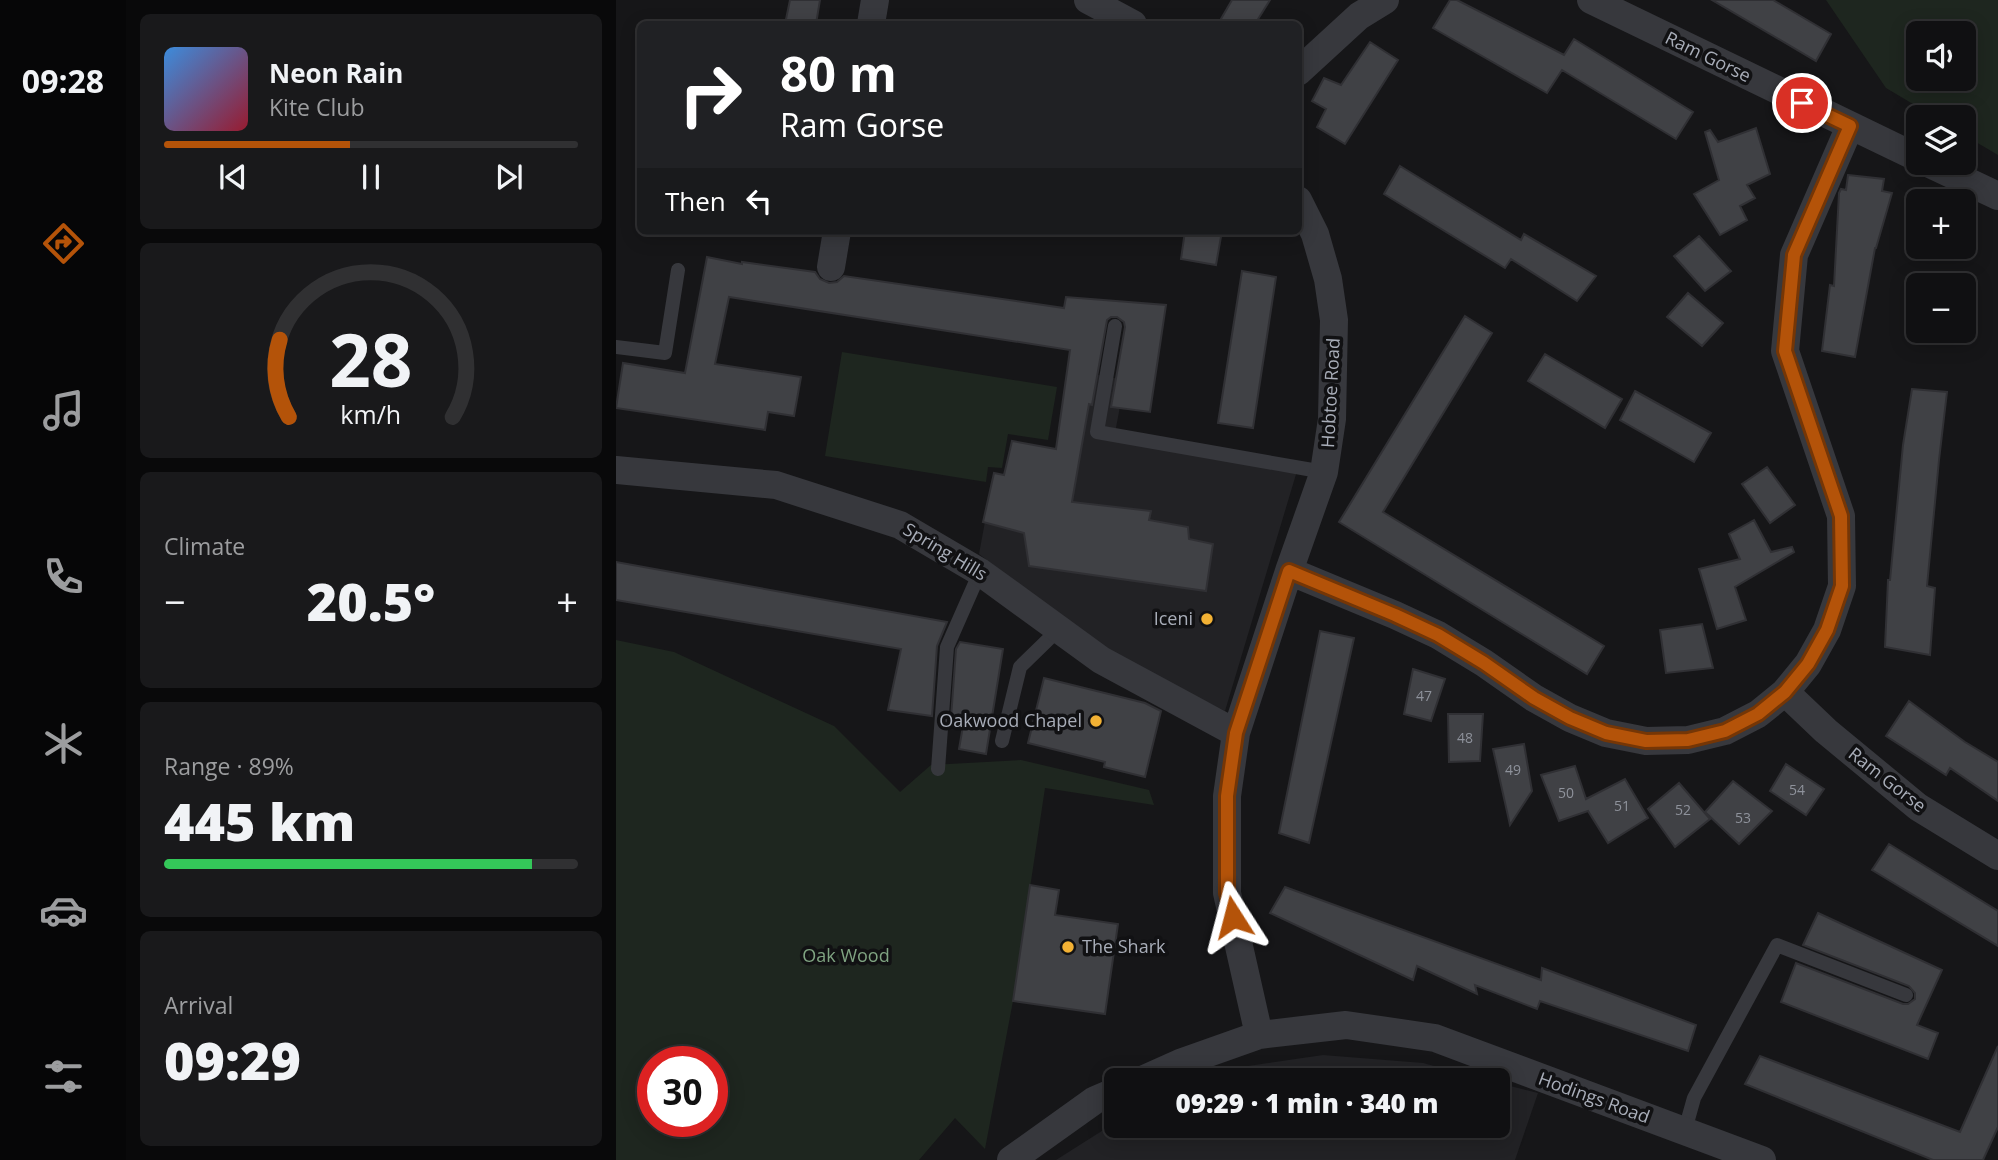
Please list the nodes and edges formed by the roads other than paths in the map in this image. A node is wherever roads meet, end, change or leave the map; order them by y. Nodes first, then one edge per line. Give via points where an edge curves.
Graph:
1 (875, 0) edge
2 (1088, 0) edge
3 (1385, 0) edge
4 (1591, 0) edge
5 (872, 21) edge
6 (1127, 21) edge
7 (1302, 68) edge
8 (1850, 126) junction
9 (1906, 152) edge
10 (1953, 175) edge
11 (1998, 196) edge
12 (1302, 208) edge
13 (836, 235) edge
14 (831, 267) dead end
15 (678, 270) dead end
16 (1115, 326) dead end
17 (616, 347) edge
18 (616, 470) edge
19 (1324, 472) junction
20 (1289, 571) junction
21 (980, 572) junction
22 (1059, 629) junction
23 (1785, 692) junction
24 (1236, 733) junction
25 (1002, 741) dead end
26 (938, 769) dead end
27 (1998, 856) edge
28 (1906, 995) dead end
29 (1259, 1035) junction
30 (1169, 1068) edge
31 (1104, 1096) edge
32 (1685, 1130) junction
33 (1011, 1160) edge
34 (1762, 1160) edge

1 - 5 street
2 - 6 street
3 - 7 street via 1359,16
4 - 8 street, Ram Gorse
8 - 9 street, Ram Gorse
8 - 23 street via 1794,255 1785,351 1841,516 1842,586 1827,630
10 - 11 street
12 - 19 street, Hobtoe Road via 1328,279 1334,320 1332,419
13 - 14 street
15 - 17 lane via 665,353
16 - 19 lane via 1097,432
18 - 21 street, Spring Hills via 776,485 900,525
19 - 20 street, Hobtoe Road
20 - 23 street via 1438,635 1534,698 1606,733 1646,741 1688,740 1725,731 1758,714
20 - 24 street, Hobtoe Road
21 - 22 street, Spring Hills
21 - 26 lane via 947,647
22 - 24 street, Spring Hills via 1101,660
22 - 25 lane via 1020,667
23 - 27 street, Ram Gorse via 1917,807
24 - 29 street, Hobtoe Road via 1227,796 1227,893
28 - 32 lane via 1777,945 1694,1098
29 - 30 street, Hodings Road
29 - 32 street, Hodings Road via 1346,1026 1435,1038
31 - 33 street
32 - 34 street, Hodings Road

